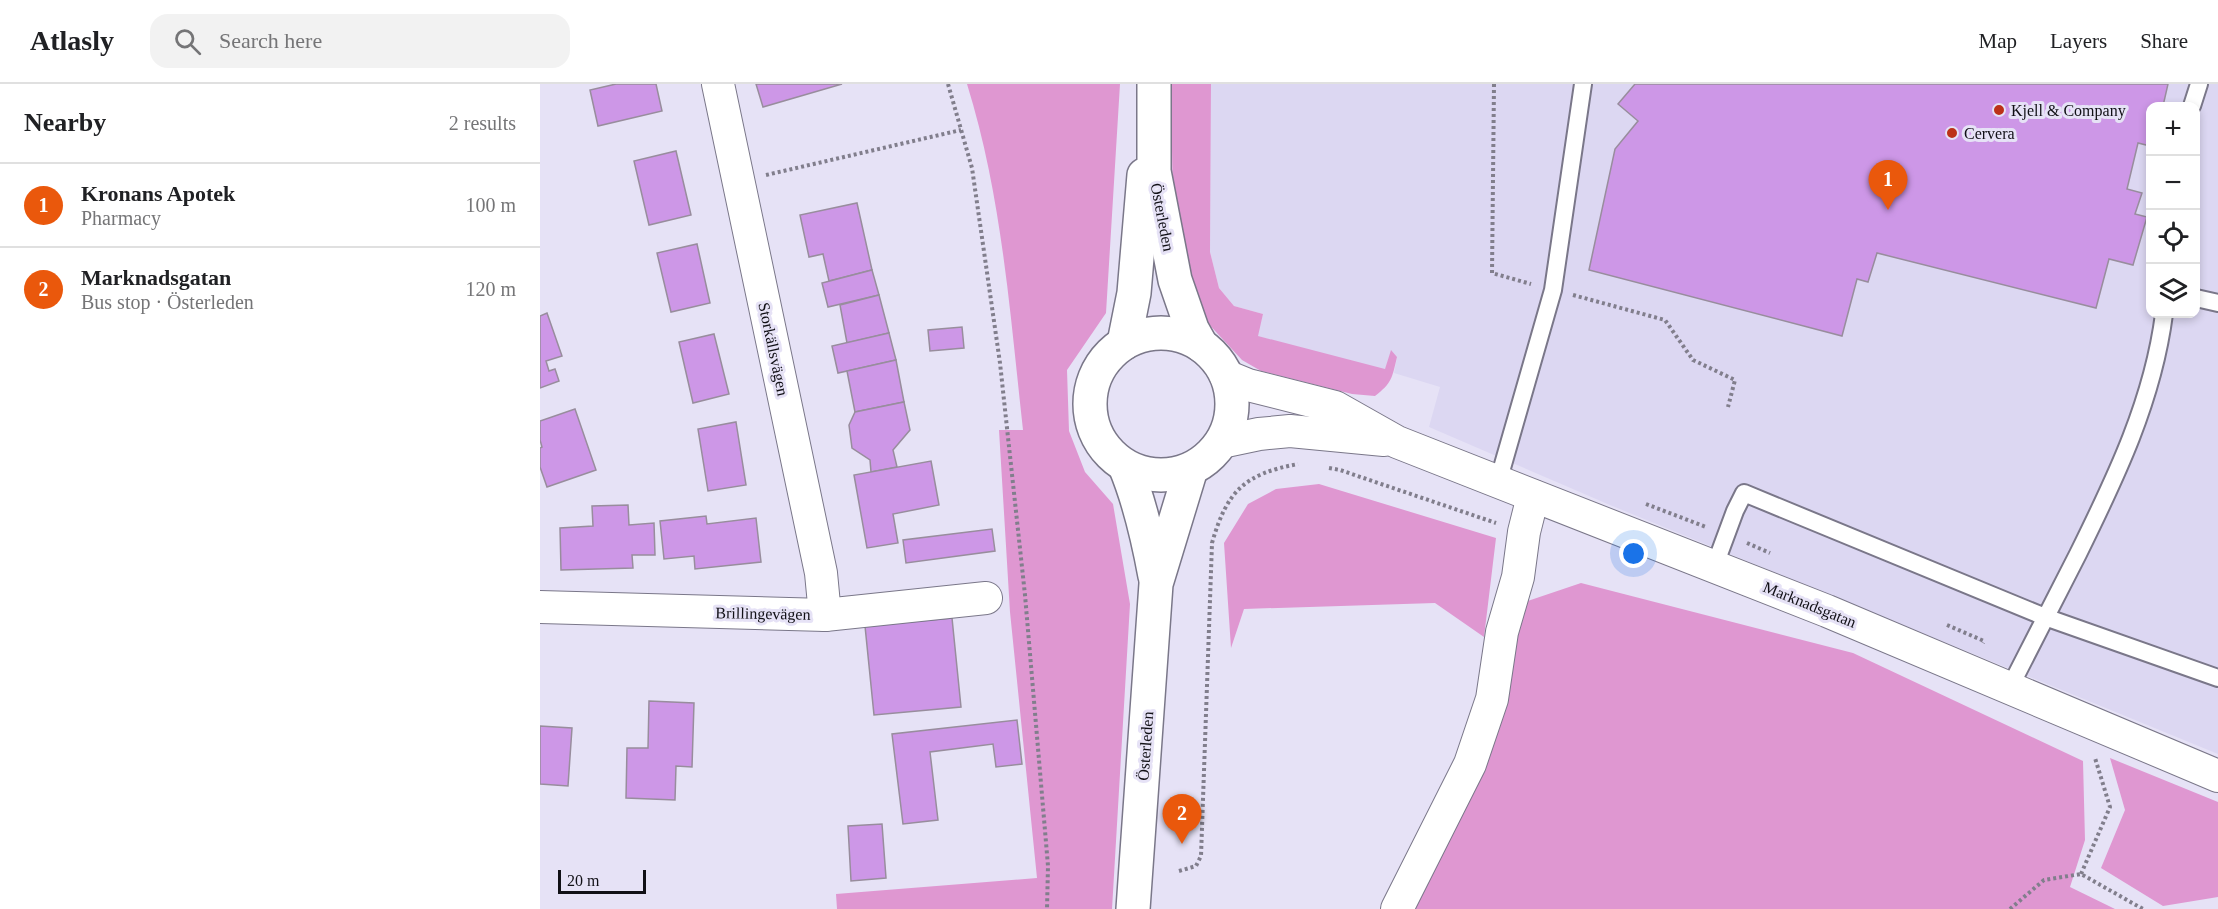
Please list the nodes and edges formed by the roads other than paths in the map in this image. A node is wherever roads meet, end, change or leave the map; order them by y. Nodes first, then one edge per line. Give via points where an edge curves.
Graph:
1 (718, 84) edge
2 (1152, 84) edge
3 (1583, 84) edge
4 (2199, 84) edge
5 (2193, 102) edge
6 (2200, 299) edge
7 (2218, 303) edge
8 (2164, 318) edge
9 (1124, 343) junction
10 (1201, 345) junction
11 (1226, 376) junction
12 (1221, 442) junction
13 (1397, 442) junction
14 (1125, 466) junction
15 (1191, 469) junction
16 (1498, 482) junction
17 (1533, 496) junction
18 (1715, 565) junction
19 (1156, 584) junction
20 (986, 598) dead end
21 (540, 607) edge
22 (825, 615) junction
23 (2045, 617) junction
24 (2218, 678) edge
25 (2009, 689) junction
26 (2218, 776) edge
27 (1133, 909) edge
28 (1397, 909) edge

1 - 22 street, Storkällsvägen via 821,573
2 - 9 main road, Österleden via 1134,293
2 - 10 main road, Österleden via 1154,171 1175,280
3 - 16 lane via 1553,290
4 - 5 lane
6 - 7 lane
8 - 23 lane via 2138,424 2112,485
9 - 10 main road via 1143,335 1163,333 1183,336
9 - 14 main road via 1101,365 1089,396 1094,428 1101,443
10 - 11 main road
11 - 12 main road via 1232,410
11 - 13 street, Marknadsgatan via 1335,408
12 - 13 street, Marknadsgatan via 1290,431
12 - 15 main road
13 - 16 street, Marknadsgatan
14 - 15 main road via 1158,476
14 - 19 main road, Österleden via 1147,530
15 - 19 main road, Österleden
16 - 17 street, Marknadsgatan
17 - 18 street, Marknadsgatan
17 - 28 street via 1518,577 1502,632 1492,699 1470,764
18 - 23 lane via 1744,493
18 - 25 street, Marknadsgatan
19 - 27 main road, Österleden
20 - 22 street, Brillingevägen
21 - 22 street, Brillingevägen
23 - 24 lane
23 - 25 lane
25 - 26 street, Marknadsgatan

